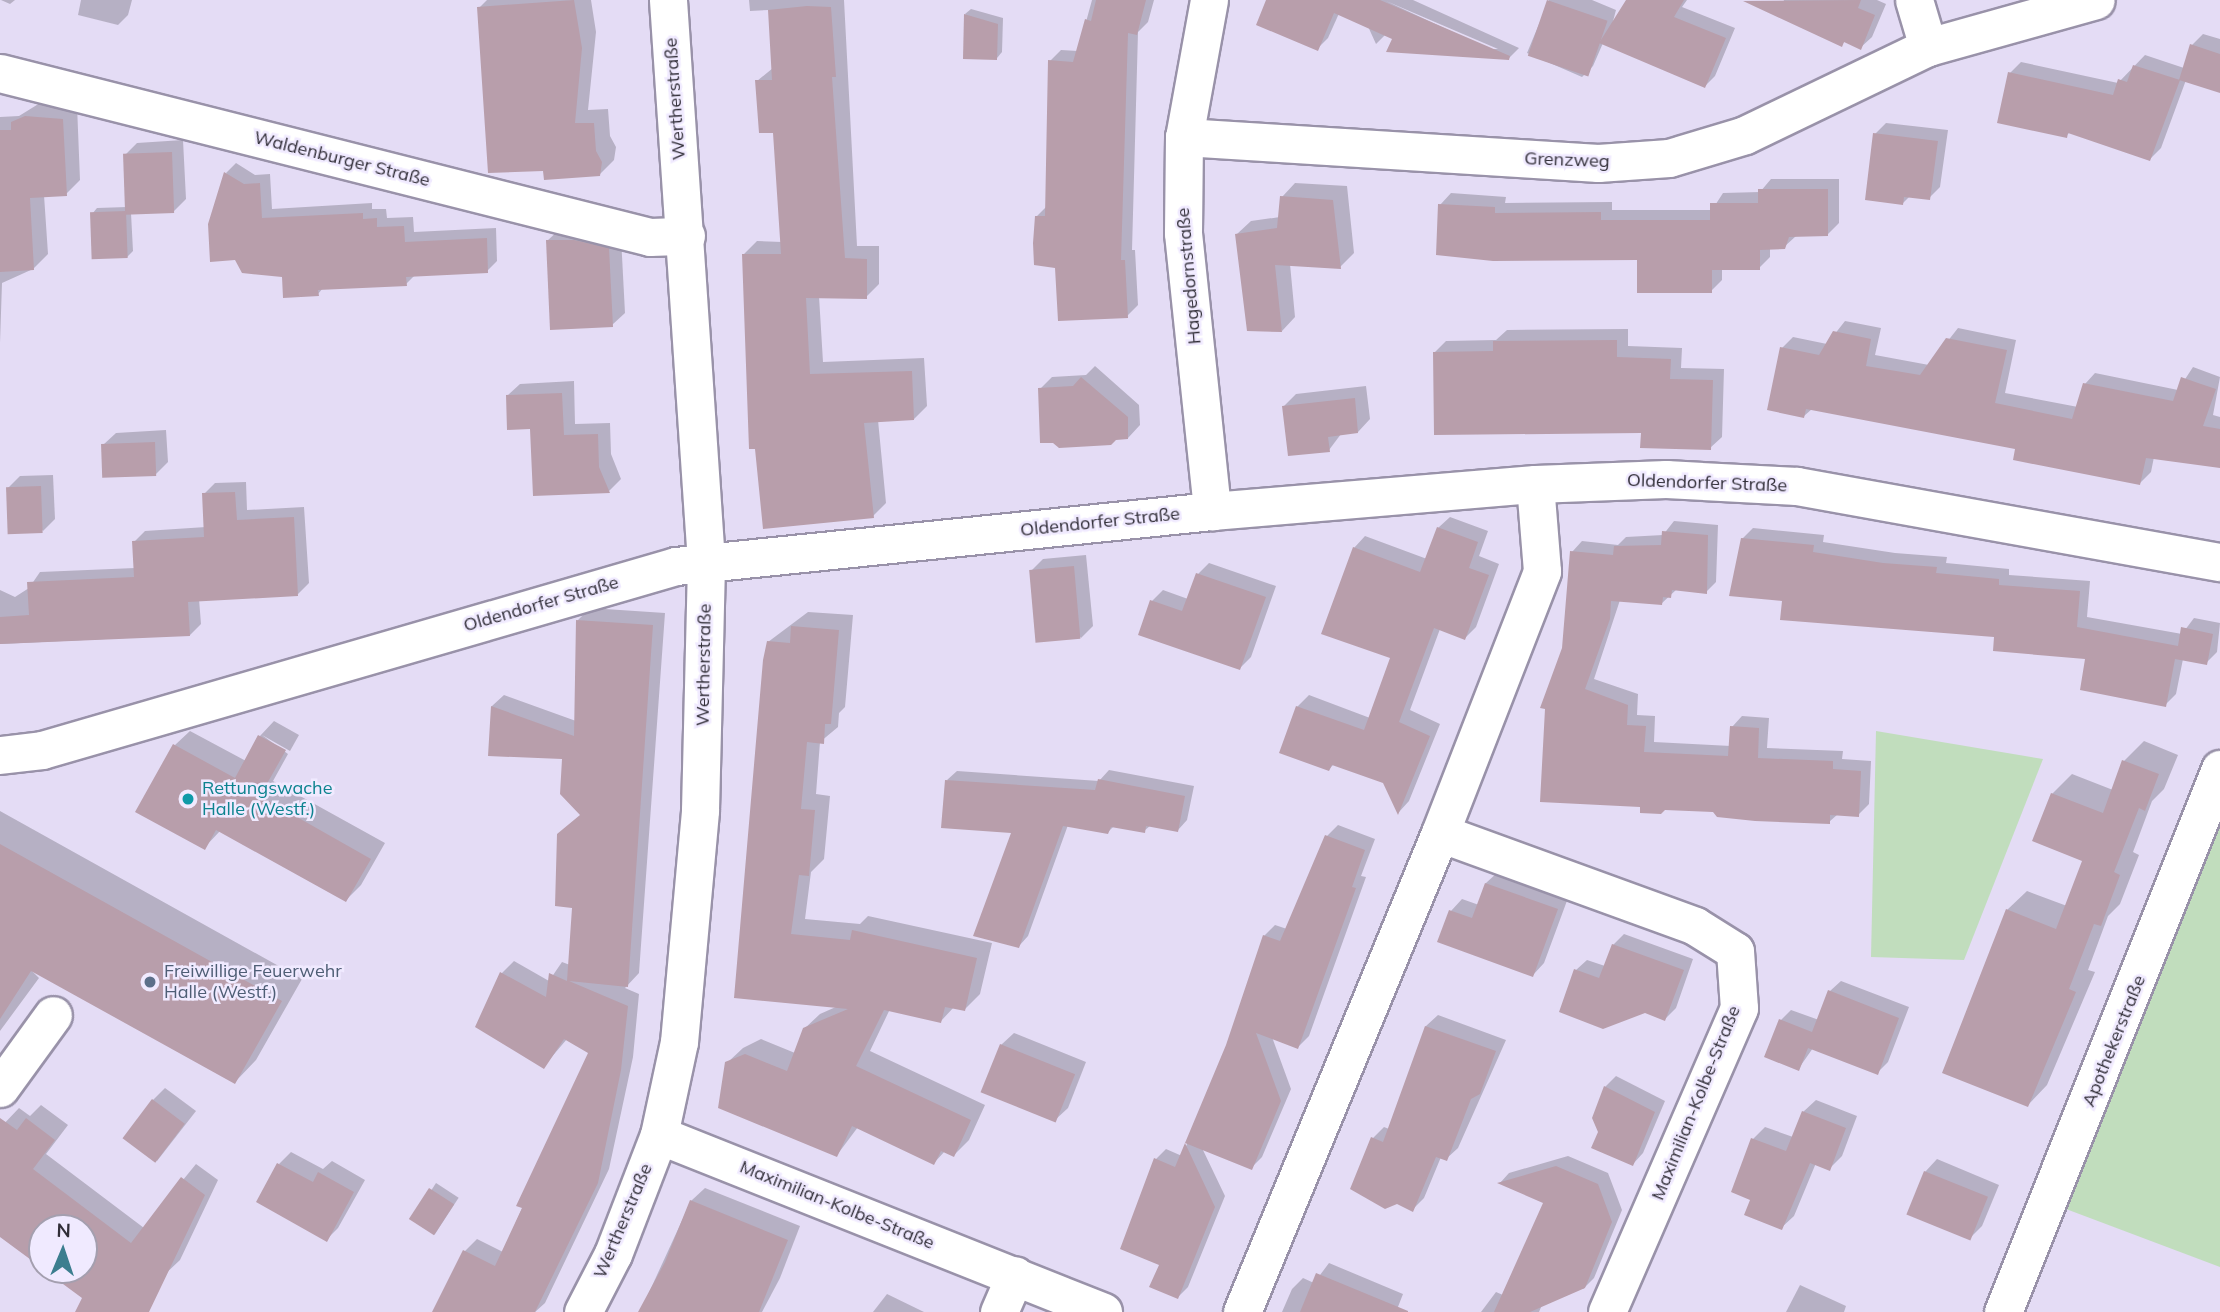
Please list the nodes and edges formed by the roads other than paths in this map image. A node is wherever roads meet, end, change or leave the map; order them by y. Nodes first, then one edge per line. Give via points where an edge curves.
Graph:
1 (668, 0) edge
2 (1209, 0) edge
3 (1913, 0) edge
4 (2096, 0) edge
5 (1928, 47) junction
6 (0, 73) edge
7 (1184, 137) junction
8 (686, 236) junction
9 (1535, 484) junction
10 (1212, 511) junction
11 (706, 562) junction
12 (2220, 562) edge
13 (0, 755) edge
14 (2220, 769) edge
15 (1440, 833) junction
16 (53, 1015) dead end
17 (0, 1088) edge
18 (659, 1135) junction
19 (1016, 1276) junction
20 (583, 1312) edge
21 (999, 1312) edge
22 (1103, 1312) edge
23 (1242, 1312) edge
24 (1607, 1312) edge
25 (2003, 1312) edge

1 - 8 street, Wertherstraße
2 - 7 street, Hagedornstraße
3 - 5 street
4 - 5 street, Grenzweg
5 - 7 street, Grenzweg via 1745,135 1670,158 1598,163
6 - 8 street, Waldenburger Straße via 650,237
7 - 10 street, Hagedornstraße via 1182,233
8 - 11 street, Wertherstraße
9 - 10 street, Oldendorfer Straße
9 - 12 street, Oldendorfer Straße via 1666,479 1797,486
9 - 15 street via 1542,571
10 - 11 street, Oldendorfer Straße
11 - 13 street, Oldendorfer Straße via 662,570 42,750
11 - 18 street, Wertherstraße via 694,908 679,1042
14 - 25 street, Apothekerstraße
15 - 23 street
15 - 24 street, Maximilian-Kolbe-Straße via 1695,926 1735,951 1739,1008
16 - 17 street
18 - 19 street, Maximilian-Kolbe-Straße
18 - 20 street, Wertherstraße via 612,1254
19 - 21 street
19 - 22 street, Maximilian-Kolbe-Straße

